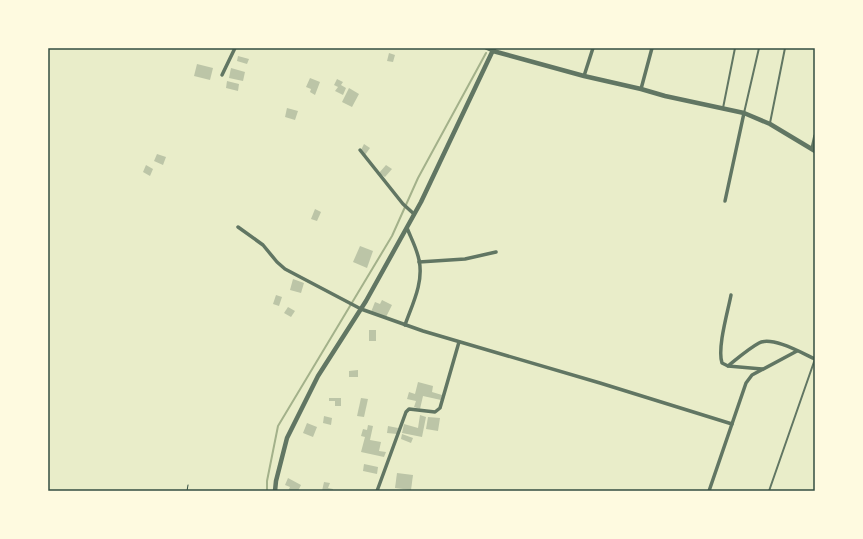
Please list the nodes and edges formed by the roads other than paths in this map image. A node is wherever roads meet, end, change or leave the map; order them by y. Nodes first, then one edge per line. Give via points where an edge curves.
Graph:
1 (235, 48) edge
2 (486, 48) edge
3 (593, 48) edge
4 (652, 48) edge
5 (735, 48) edge
6 (759, 48) edge
7 (785, 48) edge
8 (494, 50) edge
9 (222, 75) dead end
10 (584, 76) junction
11 (641, 89) junction
12 (723, 109) junction
13 (744, 113) junction
14 (770, 124) junction
15 (815, 136) edge
16 (360, 150) dead end
17 (814, 150) edge
18 (725, 201) dead end
19 (413, 213) junction
20 (238, 227) dead end
21 (407, 228) junction
22 (496, 252) dead end
23 (419, 262) junction
24 (731, 295) dead end
25 (359, 308) junction
26 (405, 325) junction
27 (459, 342) junction
28 (797, 351) junction
29 (815, 359) edge
30 (728, 366) junction
31 (764, 369) junction
32 (732, 424) junction
33 (276, 491) edge
34 (376, 491) edge
35 (708, 491) edge
36 (769, 491) edge

1 - 9 street
2 - 8 street
3 - 10 street
4 - 11 street
5 - 12 lane
6 - 13 lane
7 - 14 lane
8 - 10 street
8 - 19 street
10 - 11 street
11 - 12 street
12 - 13 street
13 - 14 street
13 - 18 street
14 - 17 street
15 - 17 street
16 - 19 street
19 - 21 street
20 - 25 street via 263,245 285,269
21 - 23 street
21 - 25 street
22 - 23 street via 465,259
23 - 26 street via 417,292
24 - 30 street via 720,356 722,363
25 - 26 street
25 - 33 street via 318,376 287,438 276,481
26 - 27 street
27 - 32 street
27 - 34 street via 440,408 435,412 414,409 406,412
28 - 29 street
28 - 30 street via 766,340 759,342
28 - 31 street
29 - 36 lane
30 - 31 street
31 - 32 street via 752,375 746,383
32 - 35 street

